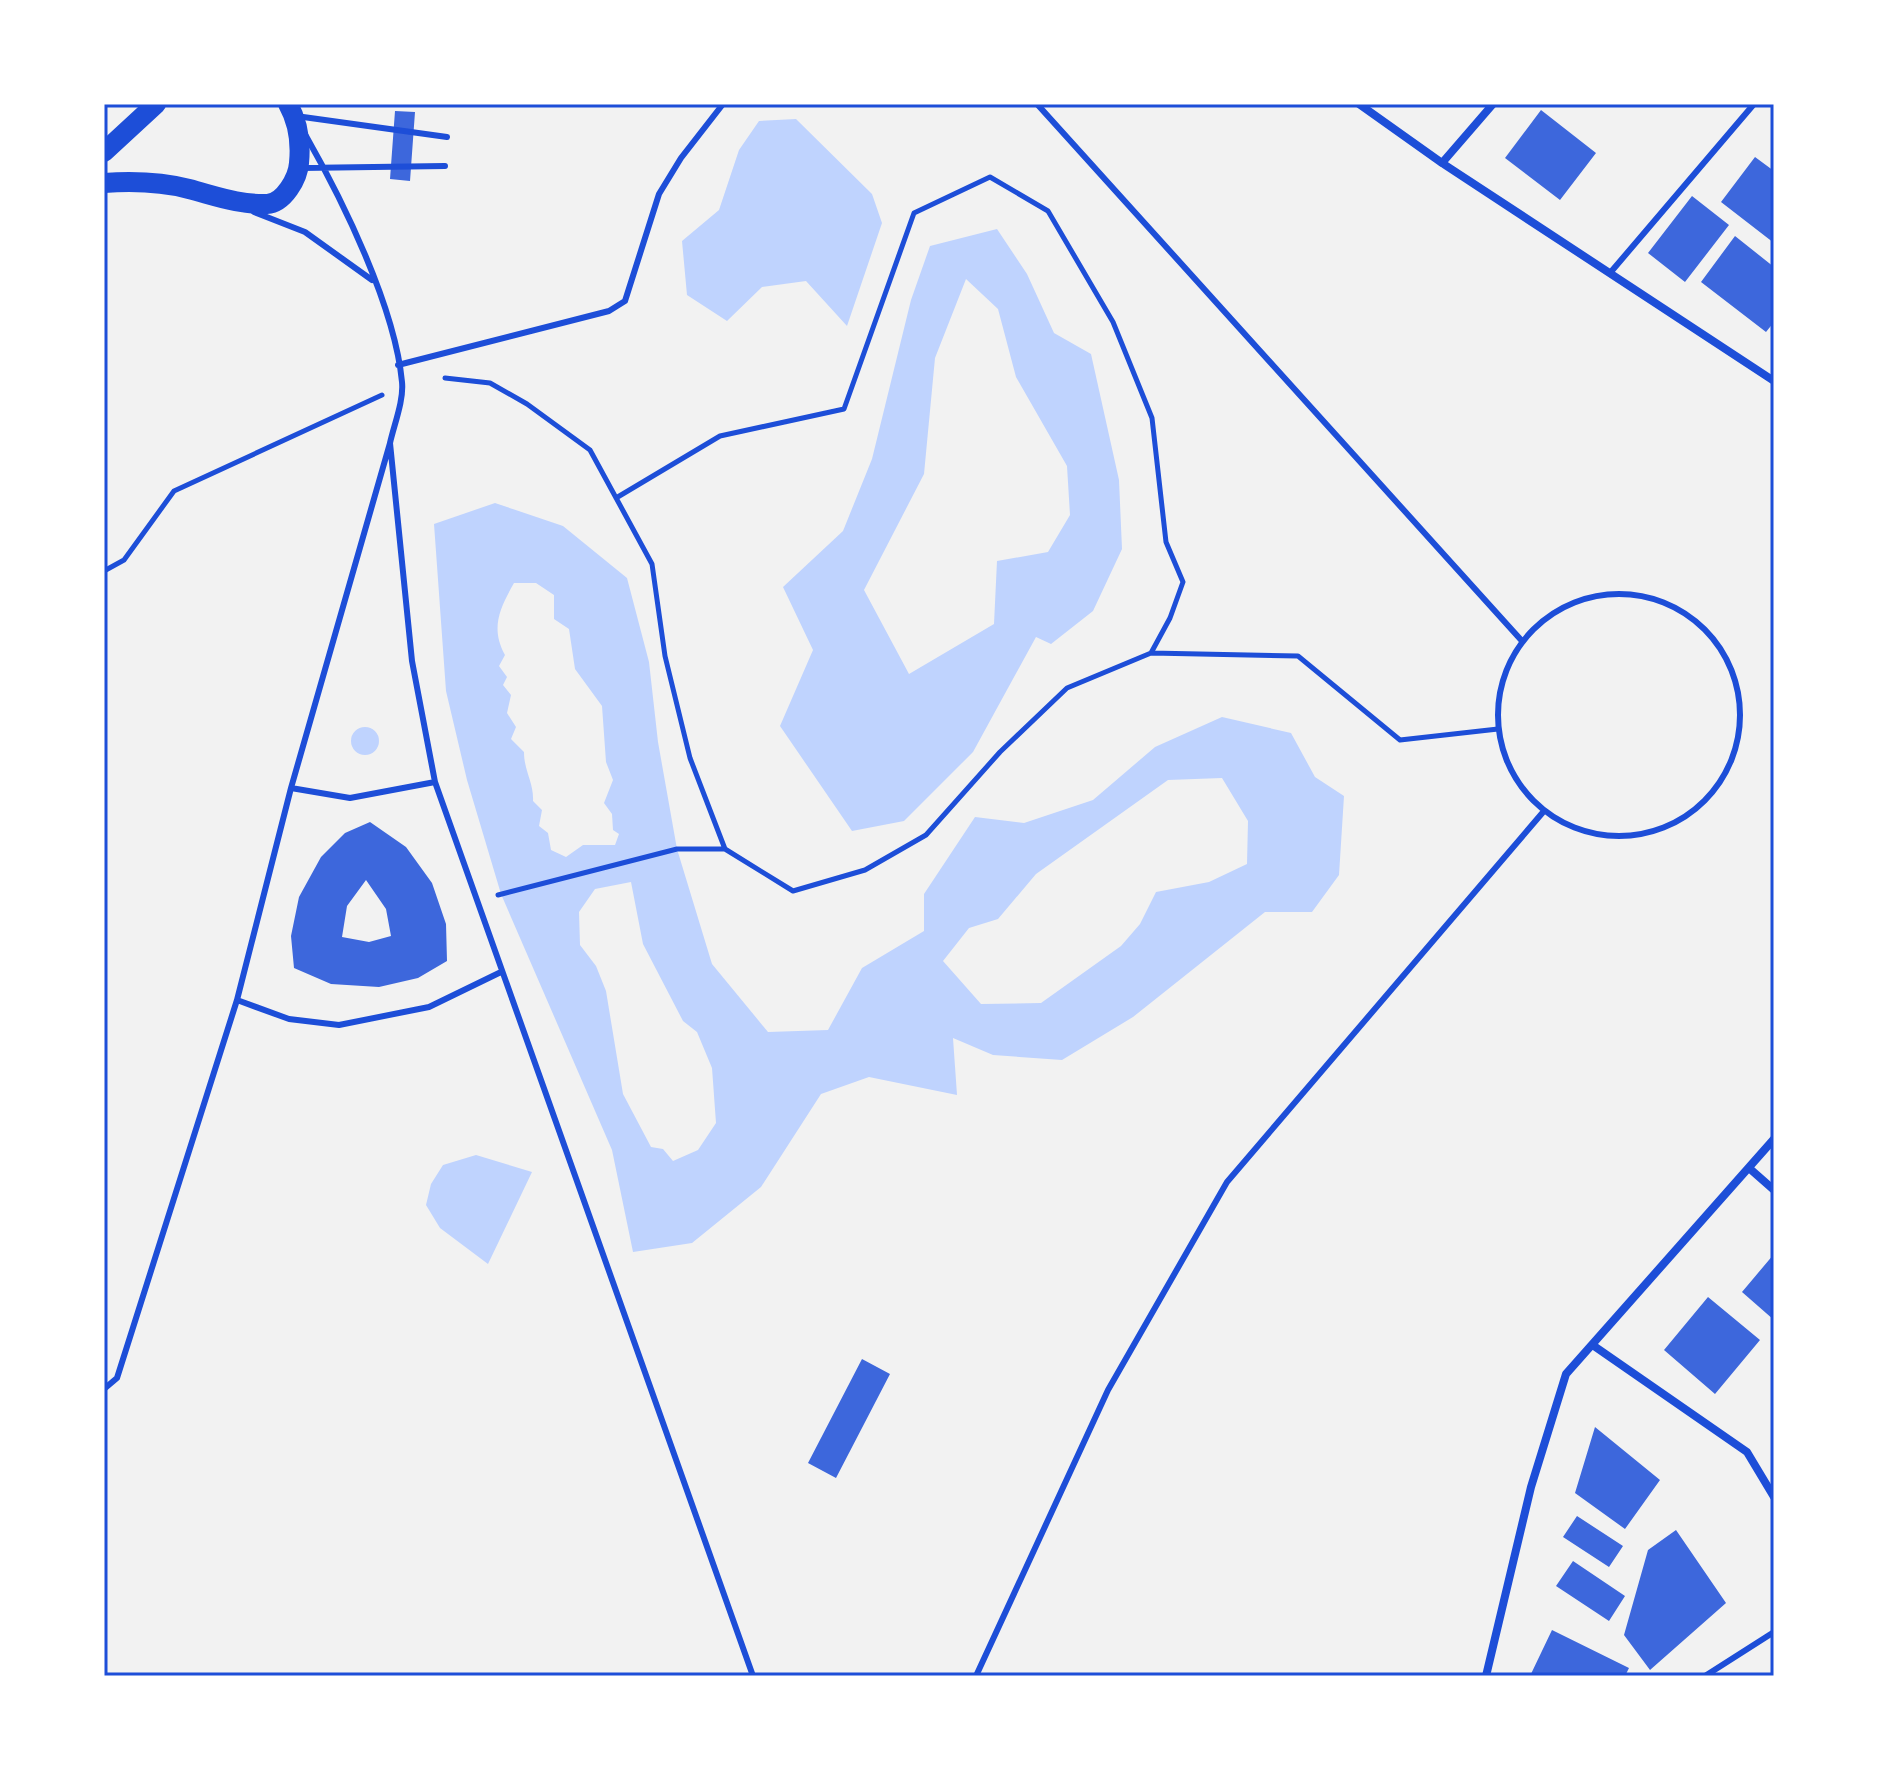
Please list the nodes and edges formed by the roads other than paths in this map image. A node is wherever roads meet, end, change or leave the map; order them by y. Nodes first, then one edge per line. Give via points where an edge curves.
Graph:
1 (156, 104) edge
2 (723, 104) edge
3 (1037, 104) edge
4 (1359, 104) edge
5 (1493, 104) edge
6 (1754, 104) edge
7 (291, 110) edge
8 (447, 137) dead end
9 (104, 152) edge
10 (1442, 163) junction
11 (323, 166) junction
12 (445, 166) dead end
13 (299, 168) junction
14 (104, 183) edge
15 (230, 202) junction
16 (1610, 273) junction
17 (374, 282) junction
18 (398, 365) junction
19 (1774, 381) edge
20 (390, 443) junction
21 (1522, 641) junction
22 (435, 782) junction
23 (291, 788) junction
24 (1544, 811) junction
25 (501, 972) junction
26 (237, 1000) junction
27 (1774, 1139) edge
28 (1749, 1168) junction
29 (1774, 1190) edge
30 (1594, 1346) junction
31 (104, 1389) edge
32 (1774, 1497) edge
33 (1774, 1632) edge
34 (753, 1676) edge
35 (976, 1676) edge
36 (1486, 1676) edge
37 (1705, 1676) edge

1 - 9 main road
2 - 18 lane via 659,194 625,301 609,311
3 - 21 lane
4 - 10 street
5 - 10 street
6 - 16 lane
7 - 8 lane
7 - 11 lane
7 - 13 main road
10 - 16 street
11 - 12 lane
11 - 13 lane
11 - 17 lane
13 - 15 main road via 289,191 269,204
14 - 15 main road via 186,188
15 - 17 lane via 305,232
16 - 19 street
17 - 18 lane
18 - 20 lane via 403,385
20 - 22 lane via 412,661
20 - 23 lane
21 - 24 lane via 1506,668 1498,698 1498,729 1521,788
21 - 24 lane via 1551,613 1588,596 1630,592 1669,603 1703,626 1728,659 1740,699 1739,740 1724,779 1697,810 1661,830 1620,837 1580,831
22 - 23 lane via 350,798
22 - 25 lane
23 - 26 lane
24 - 35 lane via 1227,1182 1108,1390
25 - 26 lane via 429,1007 339,1025 289,1019
25 - 34 lane
26 - 31 lane via 117,1378
27 - 28 street
28 - 29 street
28 - 30 street
30 - 32 street via 1747,1452
30 - 36 street via 1566,1374 1531,1487
33 - 37 lane

